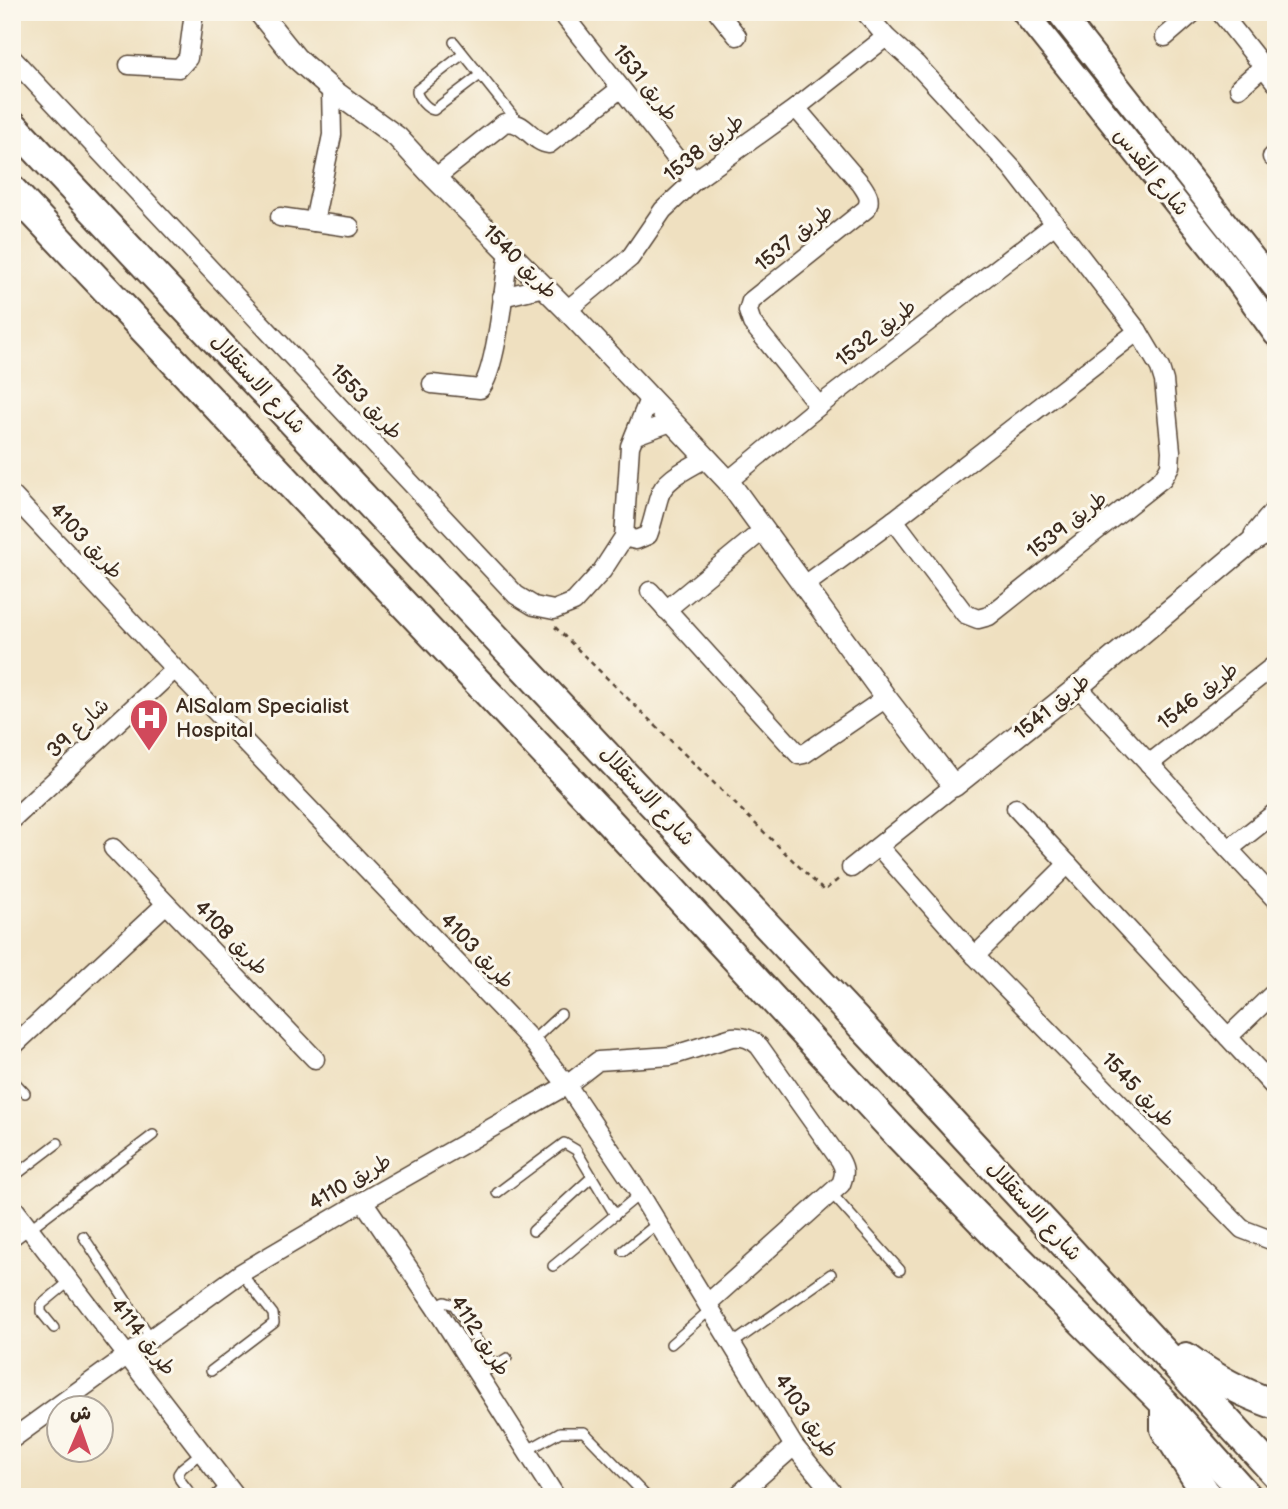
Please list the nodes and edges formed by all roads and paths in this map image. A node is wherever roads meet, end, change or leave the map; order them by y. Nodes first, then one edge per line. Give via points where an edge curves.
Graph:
1 (194, 12) edge
2 (259, 12) edge
3 (561, 12) edge
4 (718, 12) edge
5 (865, 12) edge
6 (1024, 12) edge
7 (1059, 12) edge
8 (1194, 12) edge
9 (1220, 12) edge
10 (737, 36) dead end
11 (886, 37) junction
12 (1165, 37) dead end
13 (454, 42) dead end
14 (463, 54) junction
15 (12, 58) edge
16 (129, 65) dead end
17 (1263, 67) junction
18 (480, 75) junction
19 (1276, 83) edge
20 (1239, 88) dead end
21 (331, 89) junction
22 (620, 89) junction
23 (356, 107) junction
24 (796, 108) junction
25 (12, 124) edge
26 (519, 124) junction
27 (331, 135) junction
28 (435, 178) junction
29 (694, 181) junction
30 (12, 190) edge
31 (280, 217) dead end
32 (314, 222) junction
33 (1055, 224) junction
34 (351, 227) dead end
35 (509, 250) junction
36 (544, 287) junction
37 (1276, 288) edge
38 (502, 297) junction
39 (567, 310) junction
40 (1138, 331) junction
41 (1276, 334) edge
42 (432, 384) dead end
43 (649, 399) junction
44 (819, 406) junction
45 (671, 422) junction
46 (636, 435) junction
47 (706, 458) junction
48 (727, 481) junction
49 (12, 495) edge
50 (1276, 510) edge
51 (894, 520) junction
52 (1276, 527) edge
53 (762, 531) junction
54 (624, 537) junction
55 (1250, 543) junction
56 (805, 585) junction
57 (650, 591) dead end
58 (534, 606) junction
59 (666, 610) junction
60 (1276, 664) edge
61 (175, 669) junction
62 (1078, 687) junction
63 (886, 698) junction
64 (1149, 764) junction
65 (954, 786) junction
66 (1016, 808) dead end
67 (1276, 812) edge
68 (12, 820) edge
69 (879, 847) junction
70 (113, 848) dead end
71 (1229, 849) junction
72 (1068, 864) junction
73 (851, 869) joint
74 (1276, 900) edge
75 (166, 904) junction
76 (975, 956) junction
77 (1276, 991) edge
78 (561, 1014) dead end
79 (1228, 1037) junction
80 (532, 1041) junction
81 (12, 1047) edge
82 (315, 1059) dead end
83 (12, 1079) edge
84 (567, 1086) junction
85 (1276, 1089) edge
86 (24, 1093) dead end
87 (153, 1135) dead end
88 (58, 1143) dead end
89 (592, 1177) junction
90 (12, 1178) edge
91 (497, 1193) dead end
92 (831, 1193) junction
93 (640, 1194) junction
94 (363, 1201) junction
95 (12, 1206) edge
96 (615, 1215) junction
97 (657, 1223) junction
98 (29, 1228) junction
99 (533, 1231) dead end
100 (83, 1236) dead end
101 (12, 1242) edge
102 (1276, 1242) edge
103 (623, 1251) dead end
104 (553, 1266) dead end
105 (900, 1270) dead end
106 (241, 1273) junction
107 (831, 1274) dead end
108 (70, 1281) junction
109 (710, 1306) junction
110 (435, 1307) junction
111 (54, 1328) dead end
112 (151, 1338) junction
113 (1153, 1341) junction
114 (732, 1343) junction
115 (671, 1344) dead end
116 (128, 1354) junction
117 (507, 1359) dead end
118 (494, 1366) junction
119 (212, 1371) dead end
120 (478, 1376) junction
121 (1165, 1404) junction
122 (1276, 1405) edge
123 (12, 1439) edge
124 (794, 1446) junction
125 (526, 1451) junction
126 (202, 1452) junction
127 (1276, 1474) edge
128 (226, 1493) edge
129 (193, 1497) edge
130 (556, 1497) edge
131 (647, 1497) edge
132 (736, 1497) edge
133 (836, 1497) edge
134 (1209, 1497) edge
135 (1248, 1497) edge

1 - 16 street via 188,58 179,68
2 - 21 street, طريق 1540 via 296,58
3 - 22 street, طريق 1531
4 - 10 street
5 - 11 street, طريق 1539
6 - 41 main road, شارع القدس
7 - 37 main road, شارع القدس
8 - 12 street
9 - 17 street
11 - 24 street, طريق 1538
11 - 33 street, طريق 1539 via 1012,168
13 - 14 lane
14 - 18 lane
14 - 18 lane via 417,90 418,96 434,110
15 - 58 street, طريق 1553 via 506,585
17 - 19 street
17 - 20 street
18 - 26 lane
21 - 23 street, طريق 1540
21 - 27 street
22 - 26 street via 549,144 541,143
22 - 29 street, طريق 1531
23 - 27 street
23 - 28 street, طريق 1540 via 397,137
24 - 29 street, طريق 1538
24 - 44 street, طريق 1537 via 861,184 870,203 751,301 748,311 752,323
25 - 113 main road, شارع الاستقلال
26 - 28 street via 498,126
27 - 32 street
28 - 35 street, طريق 1540
29 - 39 street, طريق 1538 via 663,210 622,265
30 - 121 main road, شارع الاستقلال via 608,820 898,1135
31 - 32 street
32 - 34 street
33 - 40 street, طريق 1539
33 - 44 street, طريق 1532
35 - 36 street, طريق 1540
35 - 38 street
36 - 38 street
36 - 39 street, طريق 1540
38 - 42 street via 498,335 483,386
39 - 43 street, طريق 1540
40 - 51 street
40 - 51 street, طريق 1539 via 1164,381 1170,466 1163,478 989,616 978,619 965,614
43 - 45 street, طريق 1540
43 - 46 street
44 - 48 street, طريق 1532
45 - 46 street
45 - 47 street, طريق 1540
46 - 54 street via 630,446
47 - 48 street, طريق 1540
47 - 54 street via 665,483 648,535 636,540
48 - 53 street, طريق 1540
49 - 61 street, طريق 4103
50 - 55 street, طريق 1541
51 - 56 street
52 - 55 street, طريق 1541
53 - 56 street, طريق 1540
53 - 59 street
54 - 58 street via 575,602 554,610
55 - 62 street, طريق 1541
56 - 63 street, طريق 1540
57 - 59 street
58 - 73 path via 824,891
59 - 63 street via 799,755
60 - 64 street, طريق 1546
61 - 68 street, شارع 39
61 - 80 street, طريق 4103
62 - 64 street
62 - 65 street, طريق 1541
63 - 65 street, طريق 1540
64 - 71 street
65 - 69 street, طريق 1541
66 - 72 street
67 - 71 street
69 - 73 street, طريق 1541
69 - 76 street, طريق 1545
70 - 75 street, طريق 4108
71 - 74 street
72 - 76 street
72 - 79 street
75 - 81 street
75 - 82 street, طريق 4108
76 - 102 street, طريق 1545 via 1242,1229
77 - 79 street
78 - 80 lane
79 - 85 street
80 - 84 street, طريق 4103
83 - 86 lane
84 - 92 street, طريق 4110 via 598,1061 671,1056 732,1037 753,1040 844,1167 845,1176
84 - 93 street, طريق 4103
84 - 94 street, طريق 4110
87 - 98 lane
88 - 90 lane
89 - 91 lane via 576,1150 564,1143
89 - 96 lane
89 - 99 lane
92 - 105 lane
92 - 109 street
93 - 96 lane
93 - 97 street, طريق 4103
94 - 106 street, طريق 4110
94 - 110 street, طريق 4112
95 - 98 street, طريق 4114
96 - 104 lane
97 - 103 lane
97 - 109 street, طريق 4103
98 - 101 lane
98 - 108 street, طريق 4114
100 - 112 lane
106 - 112 street, طريق 4110
106 - 119 lane via 273,1314 274,1323
107 - 114 lane
108 - 111 lane via 41,1305
108 - 116 street, طريق 4114
109 - 114 street, طريق 4103
109 - 115 lane
110 - 118 lane via 445,1302 454,1305
110 - 120 street, طريق 4112
112 - 116 street, طريق 4110
113 - 122 main road via 1184,1355 1243,1394
113 - 127 main road, شارع الاستقلال
114 - 124 street, طريق 4103
116 - 123 street, طريق 4110
116 - 126 street, طريق 4114
117 - 118 lane
118 - 120 lane
120 - 125 street, طريق 4112
121 - 134 main road via 1165,1429
121 - 135 main road, شارع الاستقلال
124 - 132 street
124 - 133 street, طريق 4103
125 - 130 street, طريق 4112
125 - 131 lane via 560,1432 584,1432
126 - 128 street, طريق 4114
126 - 129 lane via 178,1474

